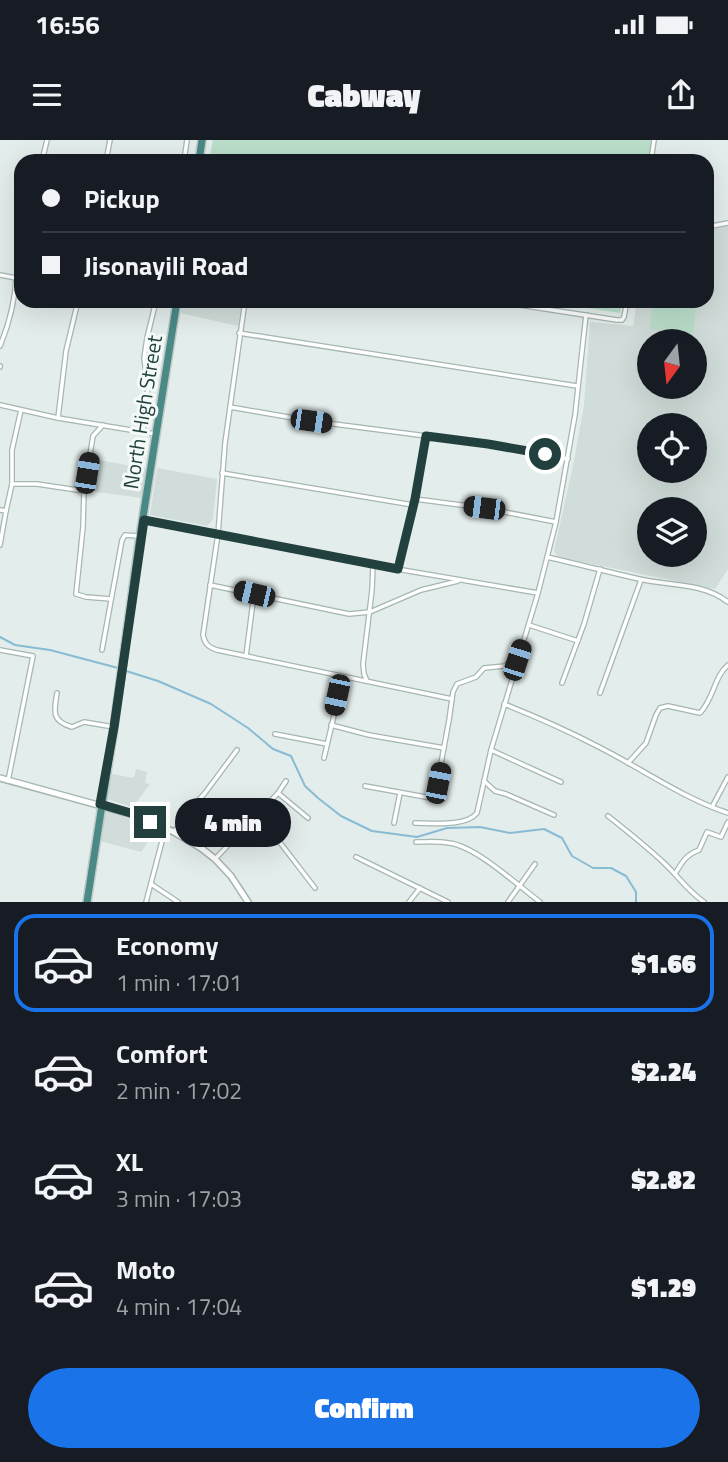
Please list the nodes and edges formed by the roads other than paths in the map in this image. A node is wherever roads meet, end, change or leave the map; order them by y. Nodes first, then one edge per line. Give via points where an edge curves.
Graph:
1 (14, 304) edge
2 (76, 308) edge
3 (154, 308) edge
4 (176, 308) edge
5 (244, 308) edge
6 (540, 308) edge
7 (626, 308) edge
8 (586, 315) junction
9 (239, 333) junction
10 (0, 346) edge
11 (577, 386) junction
12 (0, 405) edge
13 (230, 407) junction
14 (21, 410) junction
15 (58, 418) junction
16 (103, 425) junction
17 (143, 431) junction
18 (157, 434) junction
19 (426, 436) junction
20 (568, 459) junction
21 (222, 473) junction
22 (12, 484) junction
23 (84, 491) junction
24 (414, 502) junction
25 (0, 510) edge
26 (6, 511) junction
27 (144, 520) junction
28 (556, 522) junction
29 (218, 534) junction
30 (140, 536) junction
31 (0, 545) edge
32 (547, 557) junction
33 (373, 565) junction
34 (398, 569) junction
35 (600, 569) junction
36 (641, 579) junction
37 (462, 580) junction
38 (210, 584) junction
39 (538, 593) junction
40 (254, 594) junction
41 (111, 599) junction
42 (728, 602) edge
43 (370, 612) junction
44 (529, 625) junction
45 (578, 641) junction
46 (0, 650) edge
47 (102, 650) dead end
48 (246, 656) junction
49 (517, 660) junction
50 (728, 665) edge
51 (343, 677) junction
52 (367, 681) junction
53 (562, 683) dead end
54 (57, 693) dead end
55 (600, 693) dead end
56 (452, 699) junction
57 (504, 704) junction
58 (331, 725) junction
59 (114, 727) junction
60 (275, 734) dead end
61 (327, 744) junction
62 (444, 748) junction
63 (237, 750) dead end
64 (491, 750) junction
65 (324, 758) dead end
66 (628, 763) junction
67 (728, 777) edge
68 (0, 778) edge
69 (8, 781) junction
70 (286, 781) dead end
71 (484, 781) junction
72 (561, 782) dead end
73 (365, 786) dead end
74 (278, 793) junction
75 (400, 793) junction
76 (100, 804) junction
77 (712, 807) junction
78 (728, 813) edge
79 (258, 814) junction
80 (554, 815) dead end
81 (608, 816) dead end
82 (307, 818) dead end
83 (728, 822) edge
84 (394, 823) dead end
85 (415, 823) dead end
86 (165, 829) junction
87 (174, 832) junction
88 (416, 842) dead end
89 (356, 857) dead end
90 (215, 859) junction
91 (535, 864) dead end
92 (675, 874) junction
93 (151, 884) junction
94 (520, 887) junction
95 (315, 888) dead end
96 (420, 888) junction
97 (87, 902) edge
98 (146, 902) edge
99 (178, 902) edge
100 (248, 902) edge
101 (410, 902) edge
102 (448, 902) edge
103 (508, 902) edge
104 (540, 902) edge
105 (704, 902) edge

1 - 10 street
2 - 15 street
3 - 17 street via 144,358 148,387
4 - 18 highway, North High Street
5 - 9 street
6 - 8 street
7 - 8 street via 622,320
8 - 11 street
9 - 11 street
9 - 13 street
11 - 20 street
12 - 14 street
13 - 19 street
13 - 21 street
14 - 15 street
14 - 22 street via 12,450
15 - 16 street
16 - 17 street
16 - 23 street via 93,436
17 - 18 street
18 - 27 highway, North High Street
19 - 20 street
19 - 24 street
20 - 28 street
21 - 24 street
21 - 29 street
22 - 23 street
22 - 26 street
23 - 41 street via 76,594
24 - 28 street via 484,508
24 - 34 street
25 - 26 street
26 - 31 street
27 - 29 street
27 - 30 highway, North High Street
28 - 32 street
29 - 33 street
29 - 38 street
30 - 41 street via 125,535 122,540
30 - 59 highway, North High Street
32 - 35 street
32 - 39 street
33 - 34 street
33 - 43 street
34 - 37 street
35 - 36 street
35 - 45 street
36 - 42 street via 695,587
36 - 55 street
37 - 39 street
37 - 43 street via 421,590
38 - 40 street
38 - 48 street via 205,642 210,648
39 - 44 street
40 - 43 street via 335,612
40 - 48 street
41 - 47 street
43 - 52 street via 363,664
44 - 45 street
44 - 49 street
45 - 53 street
46 - 69 street via 33,656
48 - 51 street
49 - 56 street via 484,668 476,677 457,684
49 - 57 street
50 - 66 street via 700,713 660,708 646,743
51 - 52 street
51 - 58 street
52 - 56 street
54 - 59 street via 55,709 60,722 72,727 84,722
56 - 62 street
57 - 64 street
57 - 66 street
58 - 61 street
58 - 62 street
59 - 76 highway, North High Street
60 - 61 street
61 - 65 street
62 - 75 street via 435,796
63 - 87 street
64 - 71 street
64 - 72 street
66 - 77 street
67 - 77 street
68 - 69 street
69 - 76 street
70 - 74 street
71 - 80 street via 495,791
71 - 85 street via 473,818
73 - 75 street
74 - 79 street
74 - 82 street
75 - 84 street
76 - 86 street
76 - 97 highway, North High Street
77 - 78 street
79 - 90 street
79 - 95 street
81 - 92 street
83 - 92 street via 721,837 707,832 699,850 684,858
86 - 87 street
86 - 93 street
87 - 90 street
88 - 94 street via 467,849
89 - 96 street
90 - 100 street
91 - 94 street
92 - 105 street
93 - 98 street
93 - 99 street
94 - 103 street
94 - 104 street
96 - 101 street
96 - 102 street

